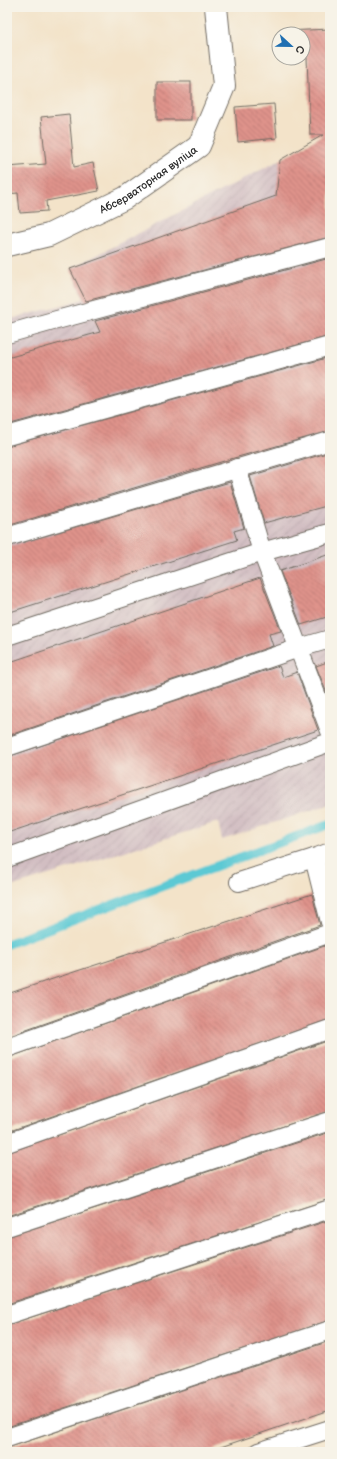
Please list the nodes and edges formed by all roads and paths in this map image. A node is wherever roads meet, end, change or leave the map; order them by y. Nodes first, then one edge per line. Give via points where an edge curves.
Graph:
1 (216, 7) edge
2 (7, 244) edge
3 (330, 248) edge
4 (7, 334) edge
5 (330, 346) edge
6 (7, 436) edge
7 (330, 441) edge
8 (237, 468) junction
9 (330, 533) edge
10 (7, 537) edge
11 (262, 552) junction
12 (7, 636) edge
13 (330, 639) edge
14 (299, 648) junction
15 (330, 732) edge
16 (330, 742) edge
17 (7, 747) edge
18 (322, 855) edge
19 (7, 858) edge
20 (239, 882) dead end
21 (330, 922) edge
22 (330, 933) edge
23 (330, 1029) edge
24 (7, 1048) edge
25 (330, 1121) edge
26 (7, 1143) edge
27 (330, 1209) edge
28 (7, 1227) edge
29 (7, 1315) edge
30 (330, 1330) edge
31 (330, 1429) edge
32 (7, 1438) edge
33 (258, 1452) edge

1 - 2 street, Абсерваторная вуліца via 224,86 199,146 125,198 49,235
3 - 4 lane
5 - 6 lane
7 - 8 lane
8 - 10 lane
8 - 11 lane
9 - 11 lane
11 - 12 lane
11 - 14 lane
13 - 14 lane
14 - 15 lane
14 - 17 lane
16 - 19 lane
18 - 20 lane
18 - 21 lane
22 - 24 lane
23 - 26 lane
25 - 28 lane
27 - 29 lane
30 - 32 lane
31 - 33 lane

